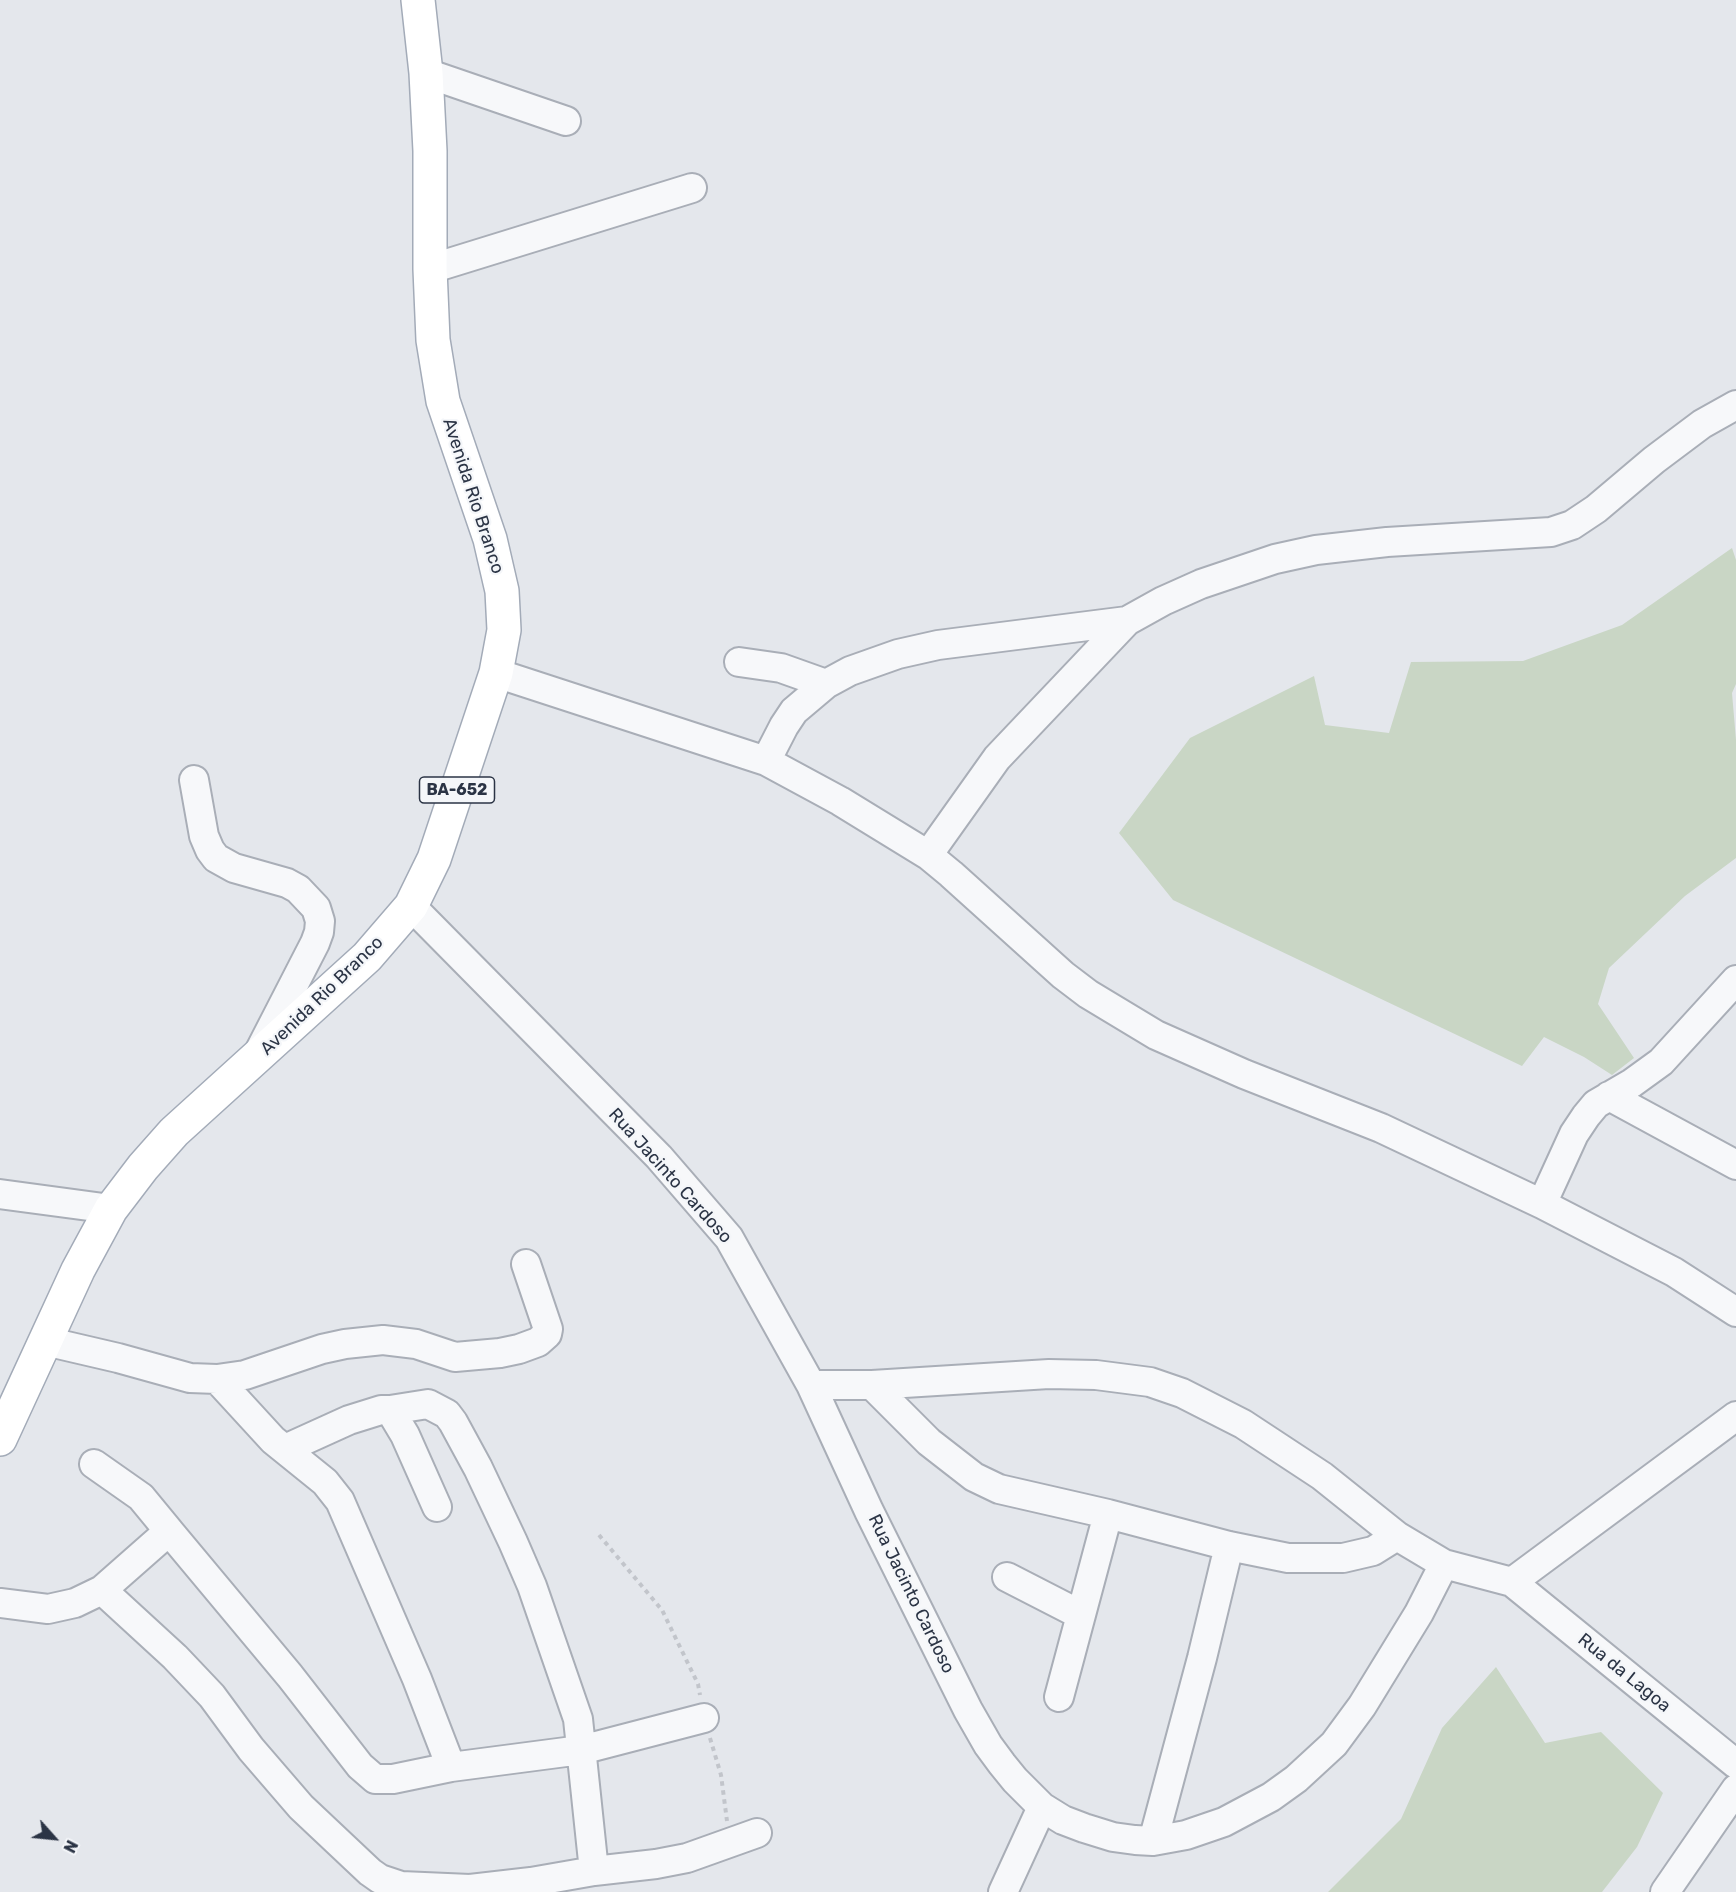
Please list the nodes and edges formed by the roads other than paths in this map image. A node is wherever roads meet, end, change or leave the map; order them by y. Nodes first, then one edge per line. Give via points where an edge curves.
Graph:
1 (418, 0) edge
2 (426, 73) junction
3 (566, 121) dead end
4 (692, 188) dead end
5 (430, 269) junction
6 (1736, 405) edge
7 (1127, 621) junction
8 (739, 662) dead end
9 (496, 673) junction
10 (826, 684) junction
11 (766, 760) junction
12 (194, 780) dead end
13 (928, 855) junction
14 (411, 906) junction
15 (1736, 980) edge
16 (254, 1060) junction
17 (1609, 1096) junction
18 (1736, 1165) edge
19 (0, 1194) edge
20 (1542, 1204) junction
21 (111, 1209) junction
22 (526, 1264) dead end
23 (1735, 1308) edge
24 (45, 1341) junction
25 (217, 1379) junction
26 (872, 1384) junction
27 (811, 1385) junction
28 (390, 1410) junction
29 (1736, 1416) edge
30 (0, 1438) edge
31 (285, 1449) junction
32 (94, 1464) dead end
33 (437, 1506) dead end
34 (1108, 1514) junction
35 (169, 1531) junction
36 (1397, 1536) junction
37 (1229, 1546) junction
38 (1444, 1564) junction
39 (1007, 1577) dead end
40 (1512, 1582) junction
41 (102, 1590) junction
42 (0, 1603) edge
43 (1081, 1615) junction
44 (1059, 1696) dead end
45 (704, 1718) road end
46 (581, 1750) junction
47 (1736, 1764) edge
48 (451, 1767) junction
49 (1736, 1789) edge
50 (1042, 1807) junction
51 (757, 1833) dead end
52 (1153, 1841) junction
53 (594, 1871) junction
54 (1003, 1892) edge
55 (1665, 1892) edge

1 - 2 main road, Avenida Rio Branco / BA-652
2 - 3 street
2 - 5 main road, Avenida Rio Branco / BA-652
4 - 5 street
5 - 9 main road, Avenida Rio Branco / BA-652 via 433,340 443,401 490,539 502,591 504,630
6 - 7 street via 1701,424 1572,525 1551,532 1387,542 1285,556 1201,584
7 - 10 street via 938,645 898,654
7 - 13 street via 998,758
8 - 10 street via 781,668
9 - 11 street
9 - 14 main road, Avenida Rio Branco / BA-652 via 434,860
10 - 11 street via 794,711
11 - 13 street
12 - 16 street via 204,836 216,858 298,889 316,908 320,921 315,943
13 - 20 street via 1063,975 1147,1029 1244,1074 1381,1128
14 - 16 main road, Avenida Rio Branco / BA-652 via 367,957
14 - 27 street, Rua Jacinto Cardoso via 714,1219 745,1264
15 - 17 street via 1661,1062
16 - 21 main road, Avenida Rio Branco / BA-652 via 174,1132
17 - 18 street
17 - 20 street via 1596,1104 1574,1134
19 - 21 street
20 - 23 street
21 - 24 main road, Avenida Rio Branco / BA-652
22 - 25 street via 548,1329 538,1342 467,1357 383,1340 345,1344 244,1375
24 - 25 street via 190,1378
24 - 30 main road, Avenida Rio Branco / BA-652
25 - 31 street
26 - 27 street
26 - 34 street via 929,1442 974,1477 999,1489
26 - 36 street via 1049,1374 1150,1382 1182,1393 1243,1424 1322,1476
27 - 50 street, Rua Jacinto Cardoso via 968,1710 1002,1764
28 - 31 street via 349,1420
28 - 33 street
28 - 46 street via 428,1404 453,1422 494,1499 532,1586 579,1719
29 - 40 street
31 - 48 street via 325,1482 347,1514
32 - 35 street via 141,1497
34 - 37 street
34 - 43 street
35 - 41 street
35 - 48 street via 368,1775 393,1779
36 - 37 street via 1373,1551 1343,1558 1288,1558
36 - 38 street
37 - 52 street
38 - 40 street
38 - 52 street, Rua Jacinto Cardoso via 1380,1679 1334,1744 1296,1779 1250,1810 1186,1835
39 - 43 street
40 - 47 street, Rua da Lagoa
41 - 42 street via 63,1607 48,1609
41 - 53 street via 212,1696 301,1807 380,1879 401,1886 470,1889
43 - 44 street
45 - 46 street
46 - 48 street
46 - 53 street
49 - 55 street
50 - 52 street, Rua Jacinto Cardoso via 1063,1820 1113,1837
50 - 54 street
51 - 53 street via 687,1858

